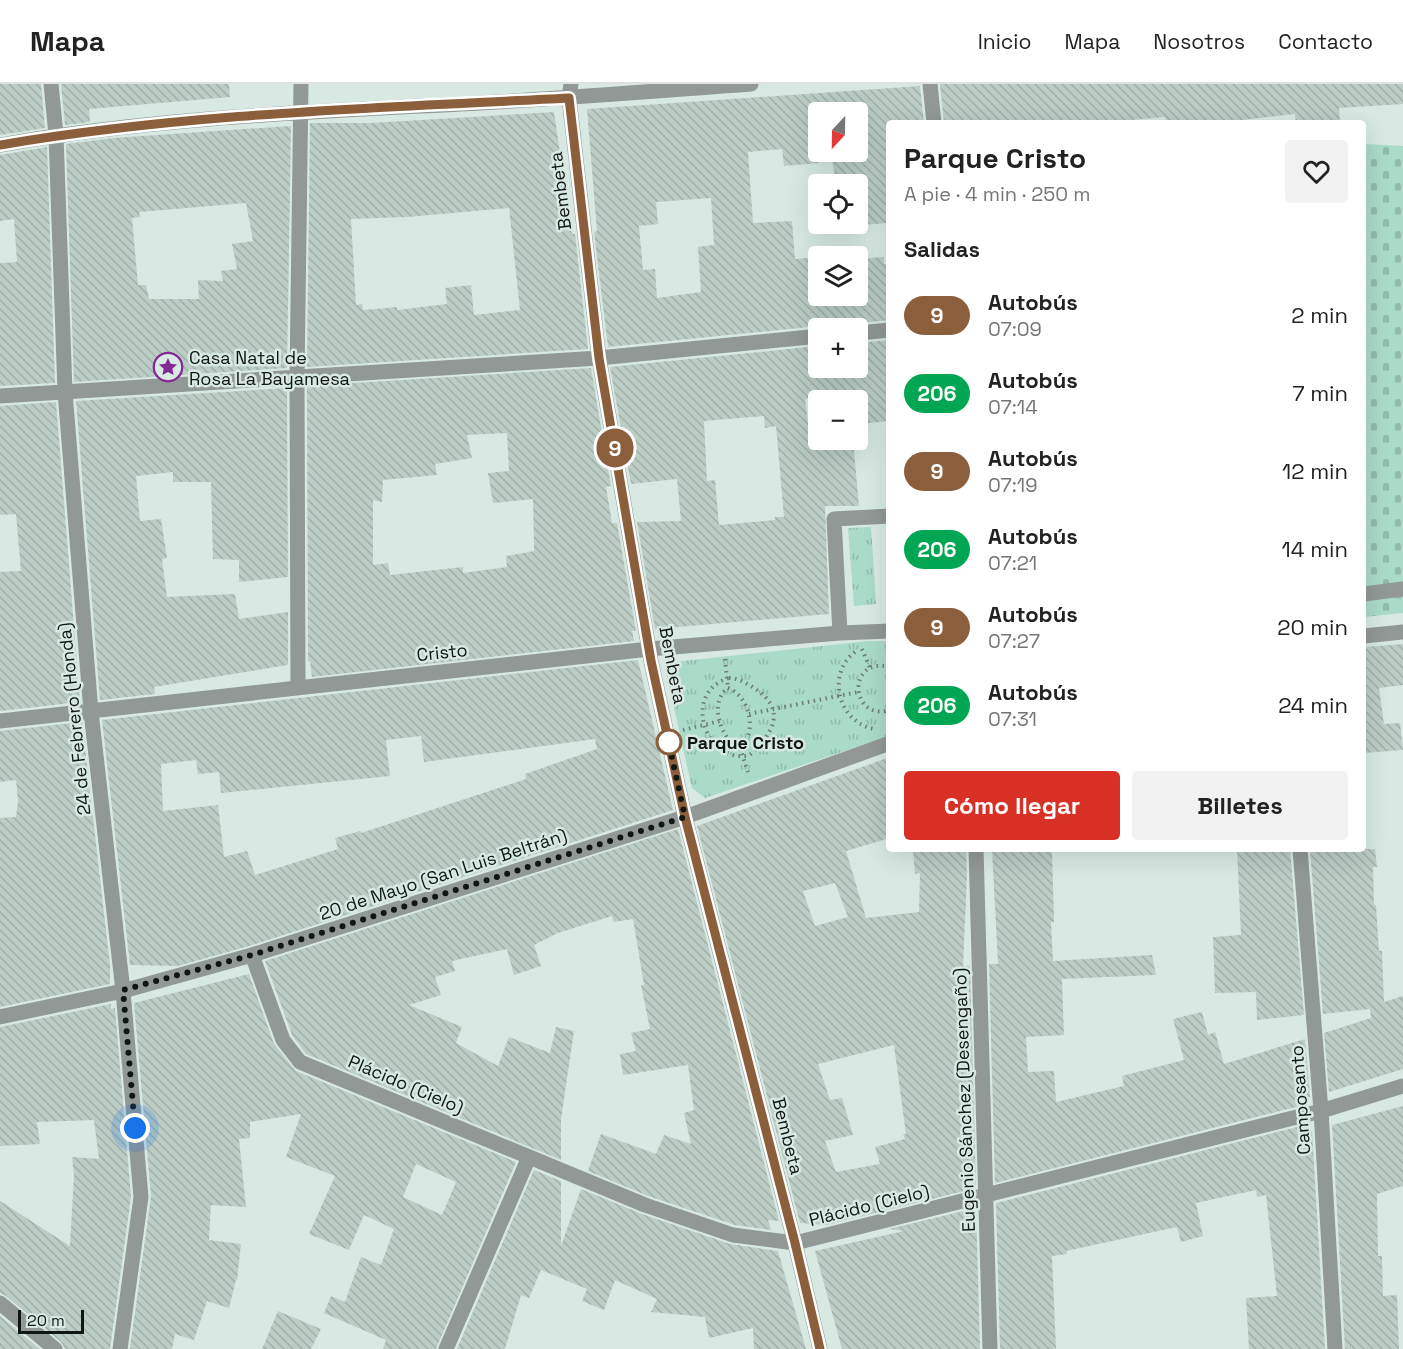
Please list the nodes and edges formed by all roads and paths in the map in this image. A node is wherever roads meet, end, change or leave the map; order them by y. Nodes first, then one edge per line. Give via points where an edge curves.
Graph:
1 (51, 84) edge
2 (301, 84) edge
3 (751, 84) edge
4 (930, 84) edge
5 (570, 91) edge
6 (301, 112) junction
7 (934, 120) edge
8 (56, 135) junction
9 (0, 145) edge
10 (886, 330) edge
11 (868, 332) edge
12 (808, 337) edge
13 (599, 358) junction
14 (297, 378) junction
15 (65, 392) junction
16 (0, 396) edge
17 (886, 516) edge
18 (1403, 589) edge
19 (1366, 594) edge
20 (886, 631) edge
21 (1403, 632) edge
22 (840, 633) junction
23 (1366, 636) edge
24 (724, 644) junction
25 (868, 644) dead end
26 (861, 647) junction
27 (649, 649) junction
28 (886, 666) edge
29 (870, 668) junction
30 (726, 678) junction
31 (298, 688) junction
32 (728, 688) junction
33 (858, 692) junction
34 (839, 696) junction
35 (773, 710) junction
36 (886, 710) edge
37 (91, 712) junction
38 (749, 714) junction
39 (0, 721) edge
40 (720, 721) junction
41 (703, 724) junction
42 (867, 727) dead end
43 (667, 735) junction
44 (886, 744) edge
45 (740, 748) junction
46 (742, 756) junction
47 (755, 792) junction
48 (685, 817) junction
49 (976, 852) edge
50 (1300, 852) edge
51 (252, 955) junction
52 (123, 990) junction
53 (0, 1017) edge
54 (1403, 1086) edge
55 (1321, 1111) junction
56 (529, 1157) junction
57 (987, 1196) junction
58 (795, 1243) junction
59 (0, 1303) edge
60 (56, 1349) edge
61 (120, 1349) edge
62 (446, 1349) edge
63 (820, 1349) edge
64 (990, 1349) edge
65 (1335, 1349) edge

1 - 8 street, 24 de Febrero (Honda)
2 - 6 street
3 - 5 street
4 - 7 street
5 - 6 street
5 - 13 street, Bembeta
6 - 8 street
6 - 14 street
8 - 9 street
8 - 15 street, 24 de Febrero (Honda)
10 - 11 street
12 - 13 street
13 - 14 street
13 - 27 street, Bembeta
14 - 15 street
14 - 31 street
15 - 16 street
15 - 37 street, 24 de Febrero (Honda)
17 - 22 street via 834,519
18 - 19 street
20 - 22 street, Cristo
21 - 23 street
22 - 24 street, Cristo
24 - 27 street, Cristo
24 - 30 path
25 - 26 path
26 - 29 path
26 - 34 path via 842,668
27 - 31 street, Cristo
27 - 43 street, Bembeta
28 - 29 path
29 - 33 path via 858,681
30 - 32 path
30 - 35 path via 741,680 759,691
30 - 41 path via 705,698
31 - 37 street, Cristo
32 - 38 path via 742,699
32 - 40 path via 720,698
33 - 34 path
33 - 36 path via 870,709
34 - 35 path
34 - 42 path via 845,710
35 - 38 path
35 - 46 path via 774,720 766,737 751,754
37 - 39 street, Cristo
37 - 52 street, 24 de Febrero (Honda)
38 - 45 path via 749,734
40 - 41 path
40 - 45 path via 729,741
41 - 43 path
41 - 46 path via 719,747
43 - 48 street, Bembeta
44 - 47 street, 20 de Mayo (San Luis Beltrán)
45 - 46 path
46 - 47 path
47 - 48 street, 20 de Mayo (San Luis Beltrán)
48 - 51 street, 20 de Mayo (San Luis Beltrán)
48 - 58 street, Bembeta
49 - 57 street, Eugenio Sánchez (Desengaño)
50 - 55 street, Camposanto
51 - 52 street, 20 de Mayo (San Luis Beltrán)
51 - 56 street, Plácido (Cielo) via 283,1040 300,1062
52 - 53 street, 20 de Mayo (San Luis Beltrán)
52 - 61 street, 24 de Febrero (Honda) via 141,1197
54 - 55 street, Plácido (Cielo)
55 - 57 street, Plácido (Cielo)
55 - 65 street, Camposanto
56 - 58 street, Plácido (Cielo) via 645,1205 733,1235
56 - 62 street
57 - 58 street, Plácido (Cielo)
57 - 64 street, Eugenio Sánchez (Desengaño)
58 - 63 street, Bembeta
59 - 60 street

